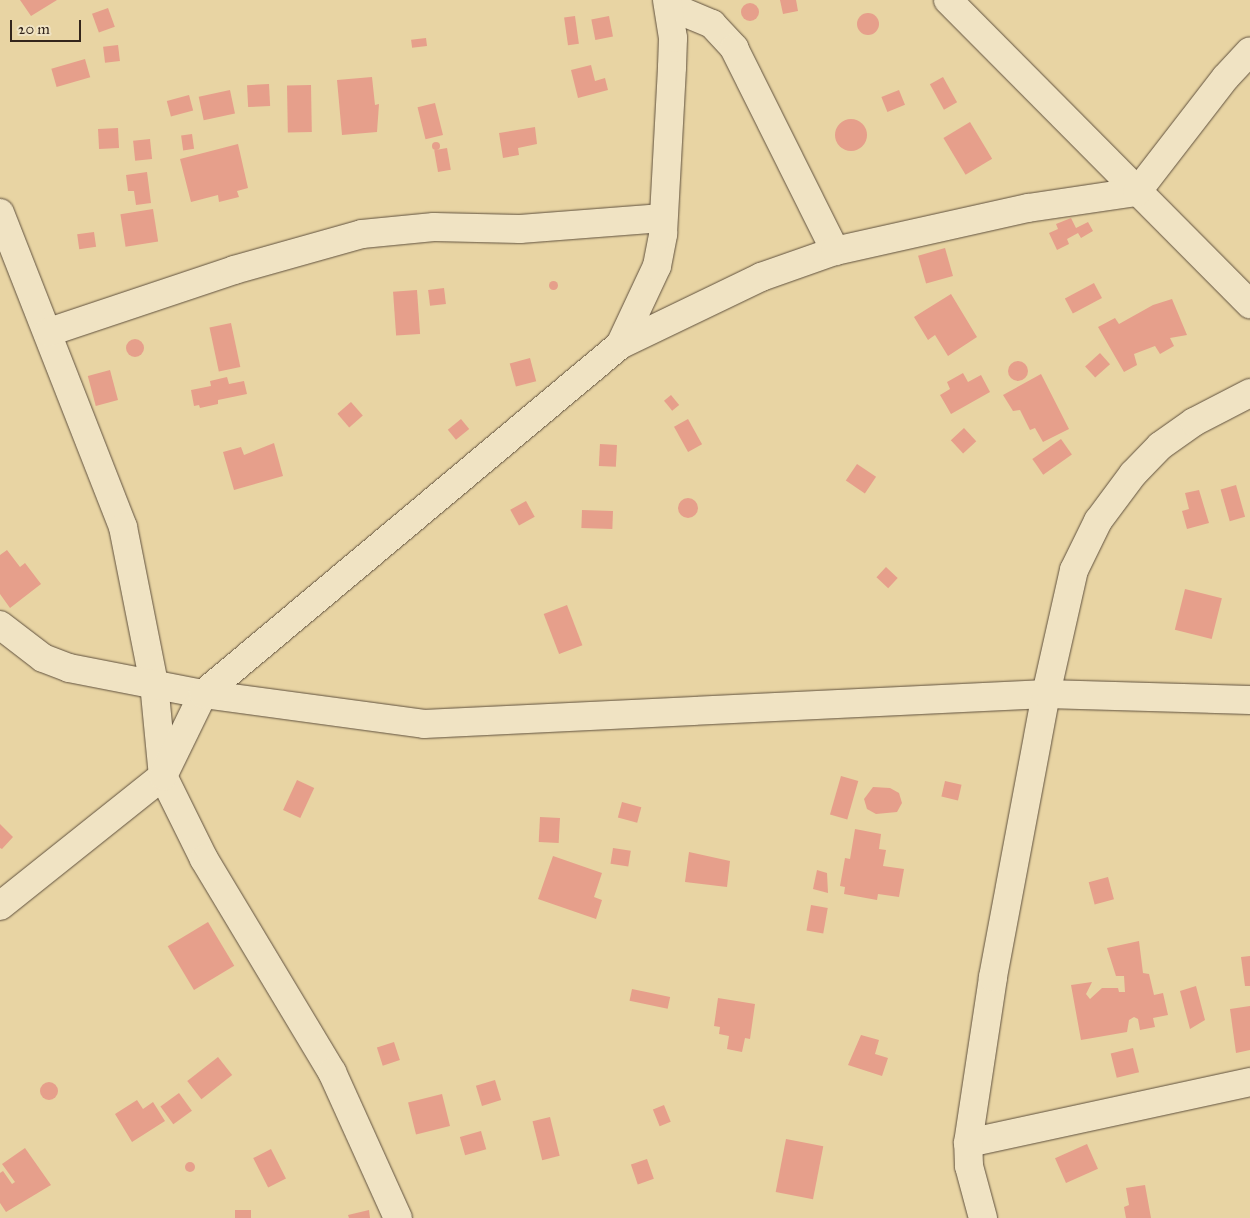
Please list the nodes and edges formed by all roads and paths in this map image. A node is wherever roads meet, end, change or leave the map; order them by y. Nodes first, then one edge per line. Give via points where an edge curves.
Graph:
1 (948, 0) edge
2 (668, 3) edge
3 (1250, 51) edge
4 (1138, 192) junction
5 (0, 213) edge
6 (664, 218) junction
7 (835, 251) junction
8 (1250, 304) edge
9 (49, 332) junction
10 (620, 345) junction
11 (1250, 393) edge
12 (0, 624) edge
13 (154, 683) junction
14 (203, 694) junction
15 (1046, 694) junction
16 (1250, 700) edge
17 (163, 776) junction
18 (0, 906) edge
19 (1250, 1082) edge
20 (968, 1143) junction
21 (398, 1218) edge
22 (983, 1218) edge

1 - 4 street
2 - 6 street via 672,67
2 - 7 street via 712,24 734,48
3 - 4 street via 1226,77
4 - 7 street via 1028,208
4 - 8 street
5 - 9 street
6 - 9 street via 520,229 434,227 362,234 234,270
6 - 10 street via 657,266
7 - 10 street via 744,284
9 - 13 street via 123,527
10 - 14 street
11 - 15 street via 1194,422 1160,446 1098,521 1074,570
12 - 13 street via 43,658 69,668
13 - 14 street
13 - 17 street
14 - 15 street via 424,724
14 - 17 street
15 - 16 street
15 - 20 street via 993,978
17 - 18 street
17 - 21 street via 204,859 332,1072
19 - 20 street
20 - 22 street via 972,1185

